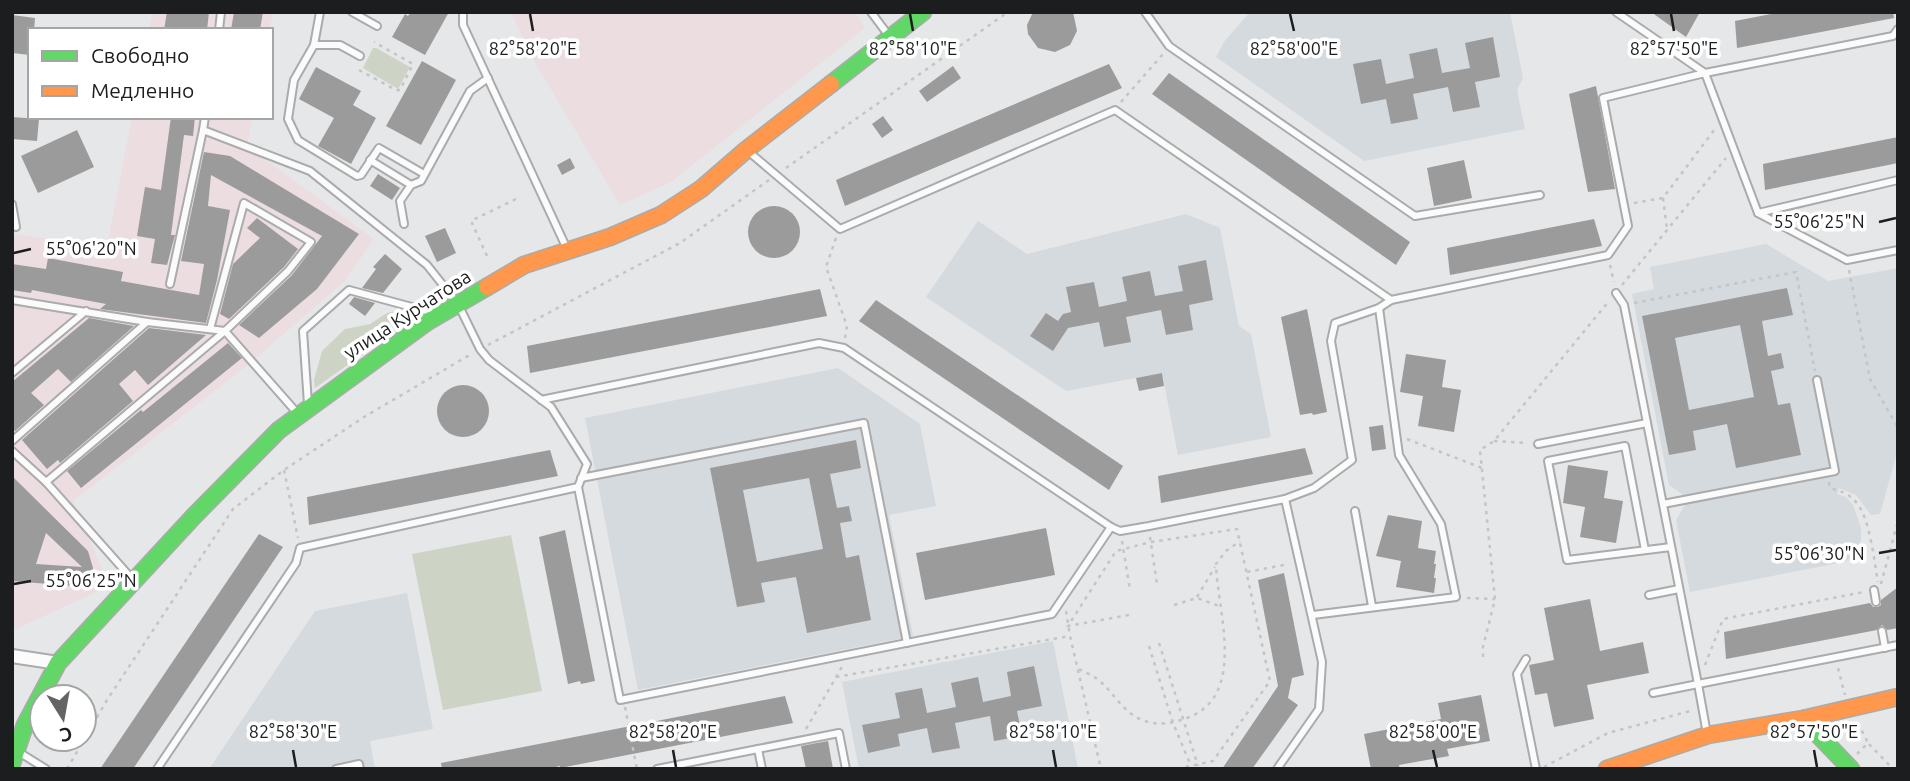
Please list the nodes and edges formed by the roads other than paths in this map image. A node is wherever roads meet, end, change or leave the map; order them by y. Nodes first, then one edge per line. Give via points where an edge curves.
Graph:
1 (320, 12) edge
2 (352, 12) edge
3 (463, 12) edge
4 (871, 12) edge
5 (923, 12) edge
6 (1145, 12) edge
7 (1616, 12) edge
8 (377, 26) dead end
9 (1898, 29) edge
10 (890, 38) junction
11 (314, 45) junction
12 (360, 56) dead end
13 (1705, 73) junction
14 (488, 78) junction
15 (205, 119) edge
16 (203, 130) junction
17 (747, 150) junction
18 (370, 160) junction
19 (424, 174) junction
20 (1898, 180) edge
21 (411, 185) junction
22 (1540, 195) dead end
23 (12, 204) edge
24 (1758, 213) junction
25 (404, 224) dead end
26 (16, 228) dead end
27 (1898, 250) edge
28 (568, 251) junction
29 (170, 284) dead end
30 (1616, 293) road end
31 (12, 300) edge
32 (1391, 300) junction
33 (458, 304) junction
34 (1379, 308) junction
35 (86, 311) junction
36 (440, 314) junction
37 (148, 322) junction
38 (210, 329) junction
39 (225, 331) junction
40 (12, 373) edge
41 (1817, 380) road end
42 (541, 400) junction
43 (304, 411) junction
44 (1647, 423) junction
45 (12, 441) edge
46 (1538, 444) road end
47 (12, 452) edge
48 (581, 478) junction
49 (46, 482) junction
50 (578, 486) junction
51 (1285, 499) junction
52 (1663, 504) junction
53 (1355, 511) dead end
54 (1111, 527) junction
55 (1671, 547) junction
56 (1645, 550) junction
57 (134, 581) junction
58 (1679, 589) junction
59 (1874, 590) road end
60 (1648, 595) dead end
61 (1876, 602) dead end
62 (1372, 607) junction
63 (1313, 615) junction
64 (1882, 631) dead end
65 (907, 643) junction
66 (1898, 645) edge
67 (1885, 648) junction
68 (12, 656) edge
69 (1526, 659) dead end
70 (58, 663) junction
71 (1698, 684) junction
72 (1653, 693) dead end
73 (1898, 697) edge
74 (1803, 719) junction
75 (1707, 735) junction
76 (758, 749) junction
77 (14, 757) edge
78 (1849, 767) edge
79 (46, 769) edge
80 (157, 769) edge
81 (336, 769) edge
82 (360, 769) edge
83 (657, 769) edge
84 (762, 769) edge
85 (846, 769) edge
86 (1277, 769) edge
87 (1536, 769) edge
88 (1607, 769) edge

1 - 11 lane
2 - 8 lane
3 - 14 lane via 463,24
4 - 10 lane
5 - 10 main road, улица Курчатова
6 - 22 lane via 1169,46 1415,216
7 - 13 lane
9 - 13 lane via 1893,36
10 - 17 main road, улица Курчатова
11 - 12 lane via 340,45
11 - 18 lane via 293,80 288,119 295,136 357,176
13 - 24 lane
13 - 32 lane via 1603,97 1628,226 1608,256
14 - 19 lane via 470,91
14 - 28 lane
15 - 16 lane
16 - 29 lane
16 - 33 lane via 310,171 427,265
17 - 28 main road, улица Курчатова via 661,215
17 - 32 lane via 840,229 1115,110
18 - 19 lane via 381,148
18 - 21 lane
19 - 21 lane
20 - 24 lane
21 - 25 lane via 399,202
23 - 26 lane
24 - 27 lane via 1847,260
28 - 33 main road, улица Курчатова via 524,265
30 - 44 lane via 1624,305
31 - 35 lane
32 - 34 lane
33 - 36 main road, улица Курчатова
33 - 42 lane via 489,360
34 - 51 lane via 1335,323 1331,341 1352,460 1314,488
34 - 62 lane via 1399,455 1441,524 1456,597
35 - 37 lane
35 - 40 lane
36 - 43 main road, улица Курчатова
36 - 43 lane via 349,290 303,331
37 - 38 lane
37 - 45 lane
38 - 39 lane
38 - 39 lane via 244,203 311,242 288,271
39 - 43 lane
39 - 49 lane
41 - 52 lane via 1835,471
42 - 48 lane via 551,407 587,464
42 - 54 lane via 820,343 844,348
43 - 57 main road, улица Курчатова via 279,430
44 - 46 lane
44 - 52 lane
47 - 49 lane
48 - 50 lane
48 - 65 lane via 864,423
49 - 57 lane
50 - 65 lane via 620,701
50 - 80 lane via 300,548 296,563
51 - 54 lane via 1120,531
51 - 63 lane
52 - 55 lane
53 - 62 lane
54 - 65 lane via 1052,614
55 - 56 lane
55 - 58 lane
56 - 56 lane via 1567,560 1548,461 1625,446
57 - 70 main road, улица Курчатова
58 - 60 lane
58 - 71 lane
59 - 61 lane
62 - 63 lane
63 - 86 lane via 1322,662 1319,709
64 - 67 lane
66 - 67 lane
67 - 71 lane
68 - 70 street
69 - 87 lane via 1517,674
70 - 77 main road, улица Курчатова via 24,725
71 - 72 lane
71 - 75 lane
73 - 74 main road
74 - 75 main road
74 - 78 main road
75 - 88 main road
76 - 83 lane
76 - 84 lane
76 - 85 lane via 839,733
77 - 79 lane
81 - 82 lane via 359,764

